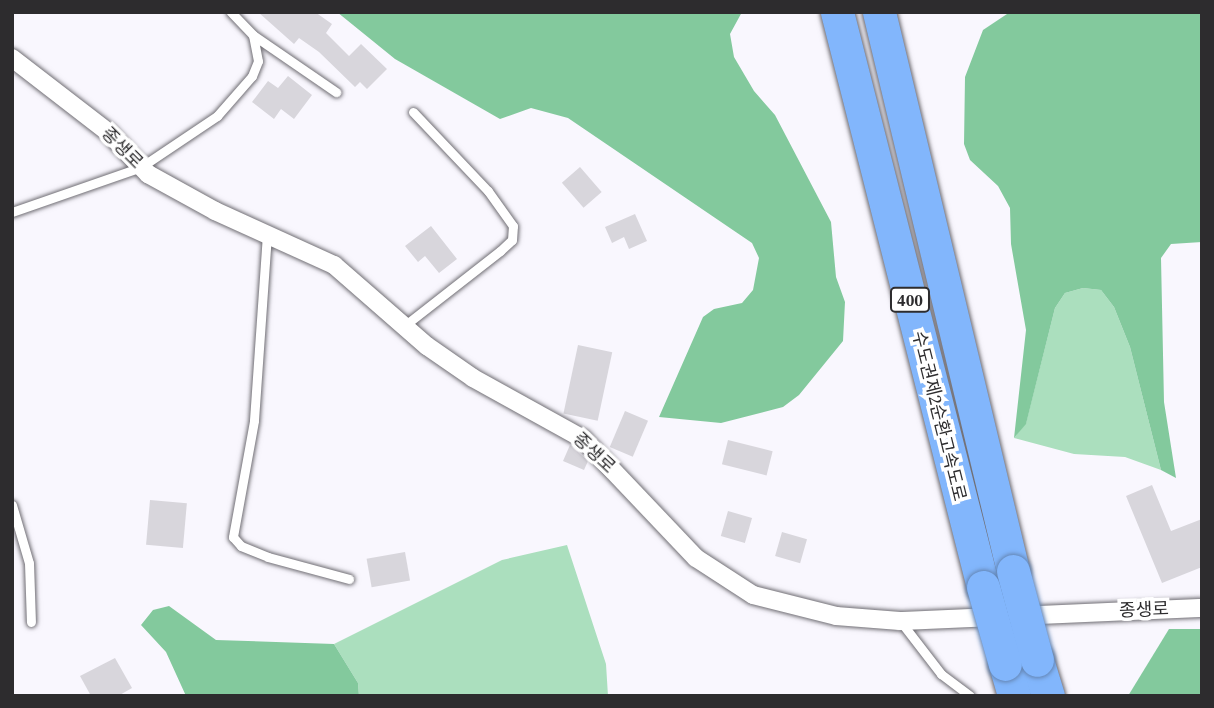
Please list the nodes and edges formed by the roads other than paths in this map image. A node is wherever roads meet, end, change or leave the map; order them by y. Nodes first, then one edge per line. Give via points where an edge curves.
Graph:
1 (231, 12) edge
2 (837, 12) edge
3 (879, 12) edge
4 (253, 35) junction
5 (12, 58) edge
6 (336, 92) dead end
7 (413, 112) dead end
8 (141, 167) junction
9 (12, 212) edge
10 (267, 233) junction
11 (404, 326) junction
12 (12, 505) edge
13 (349, 579) dead end
14 (1202, 608) edge
15 (900, 621) junction
16 (31, 622) dead end
17 (1021, 662) junction
18 (970, 696) edge
19 (1014, 696) edge
20 (1048, 696) edge

1 - 4 lane
2 - 17 highway, 수도권제2순환고속도로 / 400, bridge via 983,587
3 - 17 highway, 수도권제2순환고속도로 / 400, bridge via 1013,571
4 - 6 lane
4 - 8 lane via 258,61 234,100
5 - 8 street, 종생로 via 110,133
7 - 11 lane via 488,191 513,226 512,240 506,246
8 - 9 lane
8 - 10 street, 종생로 via 215,211
10 - 11 street, 종생로 via 334,265
10 - 13 lane via 254,421 233,537 241,546 268,557
11 - 15 street, 종생로 via 473,378 583,439 671,534 752,595 800,609
12 - 16 lane via 29,563
14 - 15 street, 종생로
15 - 18 lane via 941,674
17 - 19 highway, 수도권제2순환고속도로 / 400
17 - 20 highway, 수도권제2순환고속도로 / 400

